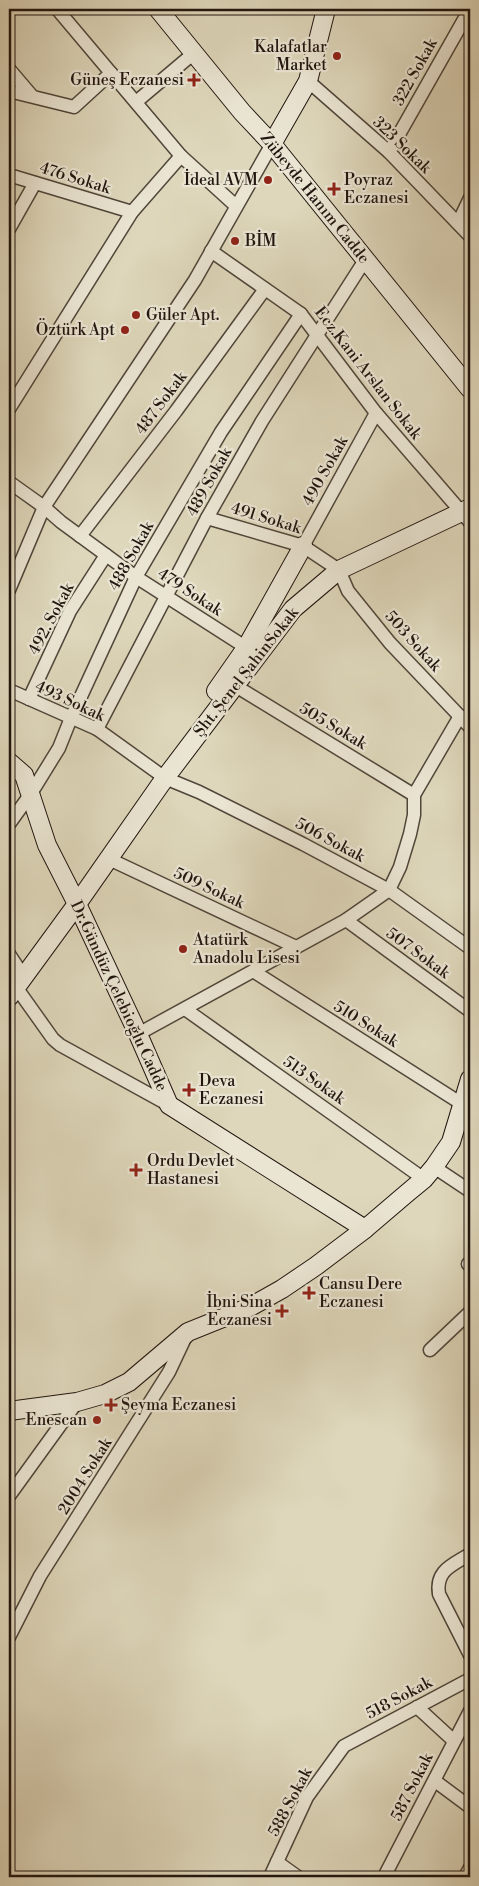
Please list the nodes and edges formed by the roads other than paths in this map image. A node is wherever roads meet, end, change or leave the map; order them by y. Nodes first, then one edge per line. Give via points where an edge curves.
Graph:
1 (57, 9) edge
2 (158, 9) edge
3 (326, 9) edge
4 (470, 9) edge
5 (194, 53) junction
6 (9, 69) edge
7 (111, 73) junction
8 (308, 81) junction
9 (9, 91) edge
10 (32, 96) junction
11 (136, 102) junction
12 (272, 144) junction
13 (389, 152) junction
14 (181, 156) junction
15 (9, 175) edge
16 (35, 183) junction
17 (470, 198) edge
18 (236, 206) junction
19 (132, 212) junction
20 (458, 223) junction
21 (9, 229) edge
22 (470, 236) edge
23 (211, 251) junction
24 (365, 260) junction
25 (265, 289) junction
26 (301, 314) junction
27 (317, 334) junction
28 (470, 389) edge
29 (9, 409) edge
30 (376, 413) junction
31 (9, 482) edge
32 (44, 507) junction
33 (468, 514) edge
34 (208, 518) junction
35 (80, 536) junction
36 (303, 546) junction
37 (106, 555) junction
38 (339, 570) junction
39 (136, 577) junction
40 (9, 588) edge
41 (166, 597) junction
42 (253, 652) junction
43 (234, 685) junction
44 (9, 690) edge
45 (29, 699) junction
46 (460, 716) junction
47 (71, 718) junction
48 (470, 727) edge
49 (97, 729) junction
50 (9, 762) edge
51 (165, 778) junction
52 (30, 794) junction
53 (414, 795) junction
54 (9, 824) edge
55 (109, 859) junction
56 (389, 890) junction
57 (77, 904) junction
58 (346, 920) junction
59 (296, 947) junction
60 (470, 948) edge
61 (9, 954) edge
62 (253, 971) junction
63 (16, 987) edge
64 (184, 1009) junction
65 (470, 1011) edge
66 (138, 1034) junction
67 (470, 1079) edge
68 (462, 1104) junction
69 (169, 1105) junction
70 (429, 1173) junction
71 (470, 1191) edge
72 (365, 1229) junction
73 (470, 1312) edge
74 (188, 1332) junction
75 (430, 1350) dead end
76 (77, 1402) junction
77 (9, 1411) edge
78 (9, 1496) edge
79 (470, 1554) edge
80 (9, 1637) edge
81 (470, 1655) edge
82 (470, 1679) edge
83 (417, 1707) junction
84 (470, 1712) edge
85 (454, 1740) junction
86 (344, 1746) joint
87 (435, 1781) junction
88 (470, 1807) edge
89 (277, 1862) junction
90 (470, 1868) edge
91 (270, 1877) edge
92 (298, 1877) edge
93 (384, 1877) edge
94 (466, 1877) edge

1 - 7 street
2 - 5 street, Zübeyde Hanım Cadde
3 - 8 street
4 - 13 street, 322 Sokak
5 - 11 street
5 - 12 street, Zübeyde Hanım Cadde
6 - 10 street
7 - 10 street via 74,107
7 - 11 street
8 - 12 street
8 - 13 street, 323 Sokak
9 - 10 street
11 - 14 street
12 - 18 street
12 - 24 street, Zübeyde Hanım Cadde
13 - 20 street, 323 Sokak
14 - 18 street
14 - 19 street
15 - 16 street, 476 Sokak
16 - 19 street, 476 Sokak
16 - 21 street
17 - 20 street
18 - 23 street
19 - 29 street
20 - 22 street, 323 Sokak
23 - 25 street, Ecz.Kani Arslan Sokak
23 - 32 street
24 - 27 street, 489 Sokak
24 - 28 street, Zübeyde Hanım Cadde
25 - 26 street, Ecz.Kani Arslan Sokak
25 - 35 street, 487 Sokak
26 - 27 street, Ecz.Kani Arslan Sokak
26 - 39 street, 488 Sokak via 221,432
27 - 30 street, Ecz.Kani Arslan Sokak
27 - 34 street, 489 Sokak via 262,421
30 - 33 street, Ecz.Kani Arslan Sokak
30 - 36 street, 490 Sokak
31 - 32 street, 479 Sokak
32 - 35 street, 479 Sokak
32 - 40 street
33 - 38 street, Şht. Şenel ŞahinSokak
34 - 36 street, 491 Sokak
34 - 41 street, 489 Sokak
35 - 37 street, 479 Sokak
36 - 38 street, 491 Sokak
36 - 42 street, Şht. Şenel ŞahinSokak
37 - 39 street, 479 Sokak
37 - 45 street, 492. Sokak via 70,611
38 - 42 street, Şht. Şenel ŞahinSokak via 293,609
38 - 46 street, 503 Sokak via 348,591 390,643
39 - 41 street, 479 Sokak
39 - 47 street, 488 Sokak
41 - 42 street, 479 Sokak
41 - 49 street, 489 Sokak
42 - 43 street, Şht. Şenel ŞahinSokak
42 - 51 street, Şht. Şenel ŞahinSokak via 172,752
43 - 51 street, Şht. Şenel ŞahinSokak
43 - 53 street, 505 Sokak
44 - 45 street, 493 Sokak
45 - 47 street, 493 Sokak
46 - 48 street, 503 Sokak
46 - 53 street
47 - 49 street, 493 Sokak
47 - 52 street, 488 Sokak via 59,748
49 - 51 street, 493 Sokak
50 - 52 street, Dr.Gündüz Çelebioğlu Cadde via 24,775
51 - 55 street, Şht. Şenel ŞahinSokak
51 - 56 street, 506 Sokak via 294,839
52 - 54 street, 488 Sokak
52 - 57 street, Dr.Gündüz Çelebioğlu Cadde via 47,845
53 - 56 street via 410,834
55 - 57 street, Şht. Şenel ŞahinSokak
55 - 59 street, 509 Sokak
56 - 58 street
56 - 60 street, 506 Sokak
57 - 63 street, Şht. Şenel ŞahinSokak
57 - 66 street, Dr.Gündüz Çelebioğlu Cadde
58 - 59 street
58 - 65 street, 507 Sokak
59 - 62 street
61 - 63 street
62 - 64 street
62 - 68 street, 510 Sokak
63 - 69 street via 60,1045
64 - 66 street
64 - 70 street, 513 Sokak
66 - 69 street, Dr.Gündüz Çelebioğlu Cadde
67 - 68 street
68 - 70 street via 451,1142
69 - 72 street, Dr.Gündüz Çelebioğlu Cadde
70 - 71 street, 513 Sokak
70 - 72 street
72 - 74 street via 282,1289 250,1307
73 - 75 street
74 - 76 street via 129,1382 100,1396
74 - 80 street, 2004 Sokak via 169,1372 40,1576
76 - 77 street
76 - 78 street
79 - 81 street via 445,1570 438,1585 439,1594
82 - 83 street, 518 Sokak
83 - 85 street
83 - 86 street, 518 Sokak
84 - 85 street, 587 Sokak
85 - 87 street, 587 Sokak
86 - 89 street, 588 Sokak via 307,1797
87 - 88 street
87 - 93 street, 587 Sokak
89 - 91 street, 588 Sokak
89 - 92 street
90 - 94 street

